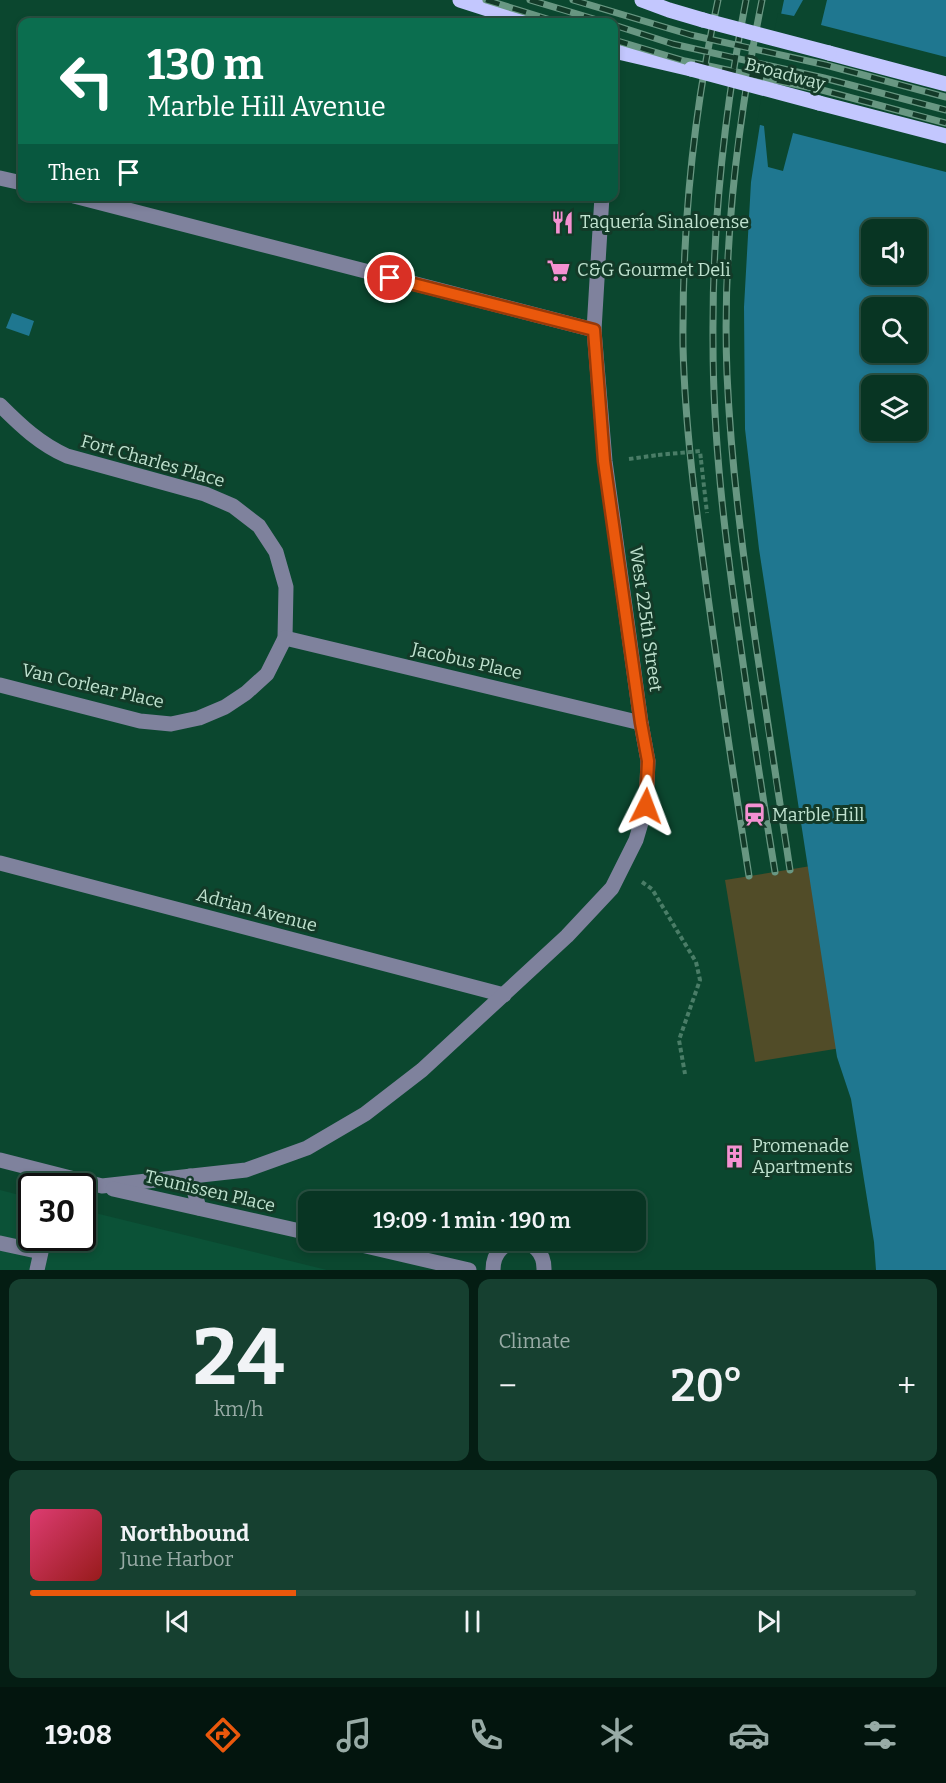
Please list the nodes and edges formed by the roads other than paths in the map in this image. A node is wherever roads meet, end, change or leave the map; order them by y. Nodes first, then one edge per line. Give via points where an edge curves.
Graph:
1 (460, 0) edge
2 (642, 0) edge
3 (516, 18) edge
4 (618, 55) edge
5 (946, 84) edge
6 (946, 136) edge
7 (0, 178) edge
8 (18, 182) edge
9 (93, 201) edge
10 (602, 201) edge
11 (594, 330) junction
12 (0, 405) edge
13 (285, 638) junction
14 (0, 685) edge
15 (641, 723) junction
16 (0, 863) edge
17 (504, 994) junction
18 (0, 1160) edge
19 (190, 1176) junction
20 (102, 1186) junction
21 (199, 1208) junction
22 (298, 1230) edge
23 (0, 1243) edge
24 (387, 1251) edge
25 (37, 1270) edge
26 (469, 1270) edge
27 (493, 1270) edge
28 (544, 1270) edge

1 - 3 main road
2 - 5 main road, Broadway, bridge via 703,20
4 - 6 main road, Broadway, bridge via 691,69
7 - 8 street
9 - 11 street
10 - 11 street, West 225th Street
11 - 15 street, West 225th Street via 604,461
12 - 13 street, Fort Charles Place via 27,432 56,451 205,494 233,506 259,526 276,552 286,587
13 - 14 street, Van Corlear Place via 267,674 246,693 200,718 171,724 140,721
13 - 15 street, Jacobus Place
15 - 17 street, West 225th Street via 648,761 646,806 636,840 612,888
16 - 17 street, Adrian Avenue
17 - 19 street, West 225th Street via 422,1070 365,1114 307,1148 246,1170
18 - 20 street, Teunissen Place
19 - 20 street, West 225th Street
19 - 21 street
20 - 21 street, Teunissen Place
21 - 22 street, Teunissen Place
23 - 25 street via 41,1252
24 - 26 street
27 - 28 street via 498,1251 512,1242 520,1242 542,1255

